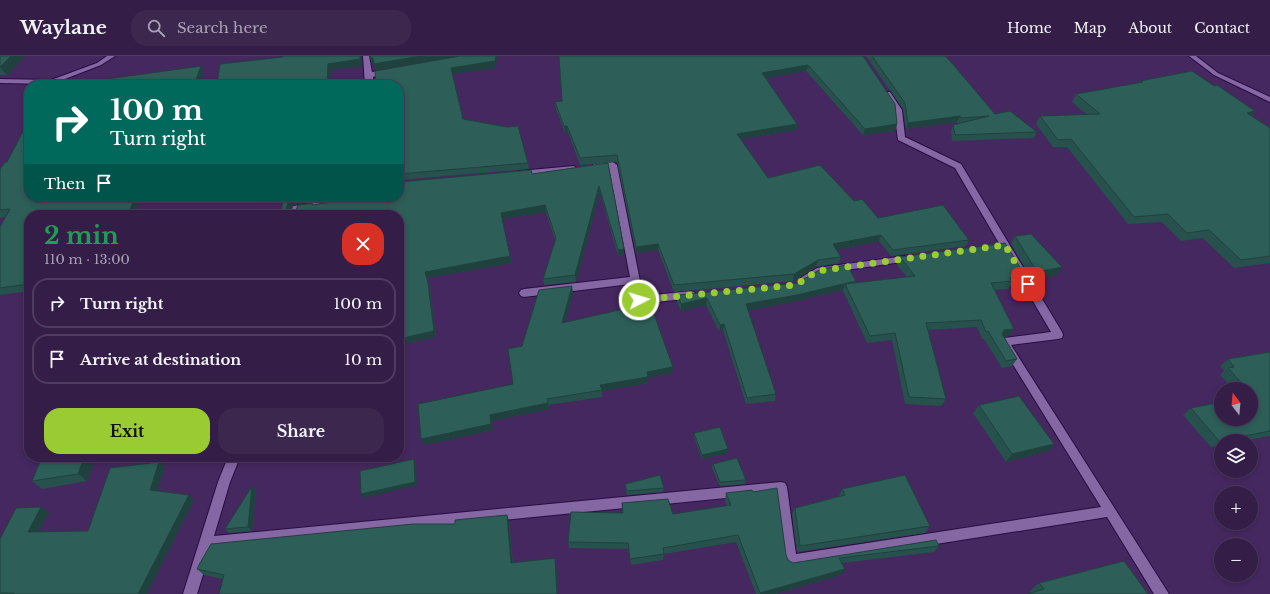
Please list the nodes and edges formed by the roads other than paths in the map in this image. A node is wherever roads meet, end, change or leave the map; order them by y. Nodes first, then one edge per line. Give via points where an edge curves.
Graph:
1 (112, 56) edge
2 (366, 56) edge
3 (1192, 56) edge
4 (391, 71) edge
5 (369, 75) junction
6 (57, 80) edge
7 (369, 80) edge
8 (0, 81) edge
9 (24, 81) edge
10 (882, 86) edge
11 (1270, 100) edge
12 (510, 174) edge
13 (325, 202) edge
14 (295, 210) edge
15 (919, 257) edge
16 (635, 280) junction
17 (796, 285) edge
18 (524, 293) dead end
19 (702, 294) edge
20 (232, 462) edge
21 (1110, 511) junction
22 (206, 543) junction
23 (190, 594) edge
24 (1162, 594) edge

1 - 6 street via 99,64
2 - 5 street
3 - 11 street via 1216,74
4 - 5 street
5 - 7 street
8 - 9 street
10 - 21 street via 898,110 901,138 958,166 1001,246 1058,335 1004,342
12 - 16 street via 613,165
13 - 14 street
15 - 17 street via 817,271
16 - 18 street
16 - 19 street via 639,300
20 - 22 street
21 - 22 street via 791,561 781,487
21 - 24 street
22 - 23 street via 194,588

